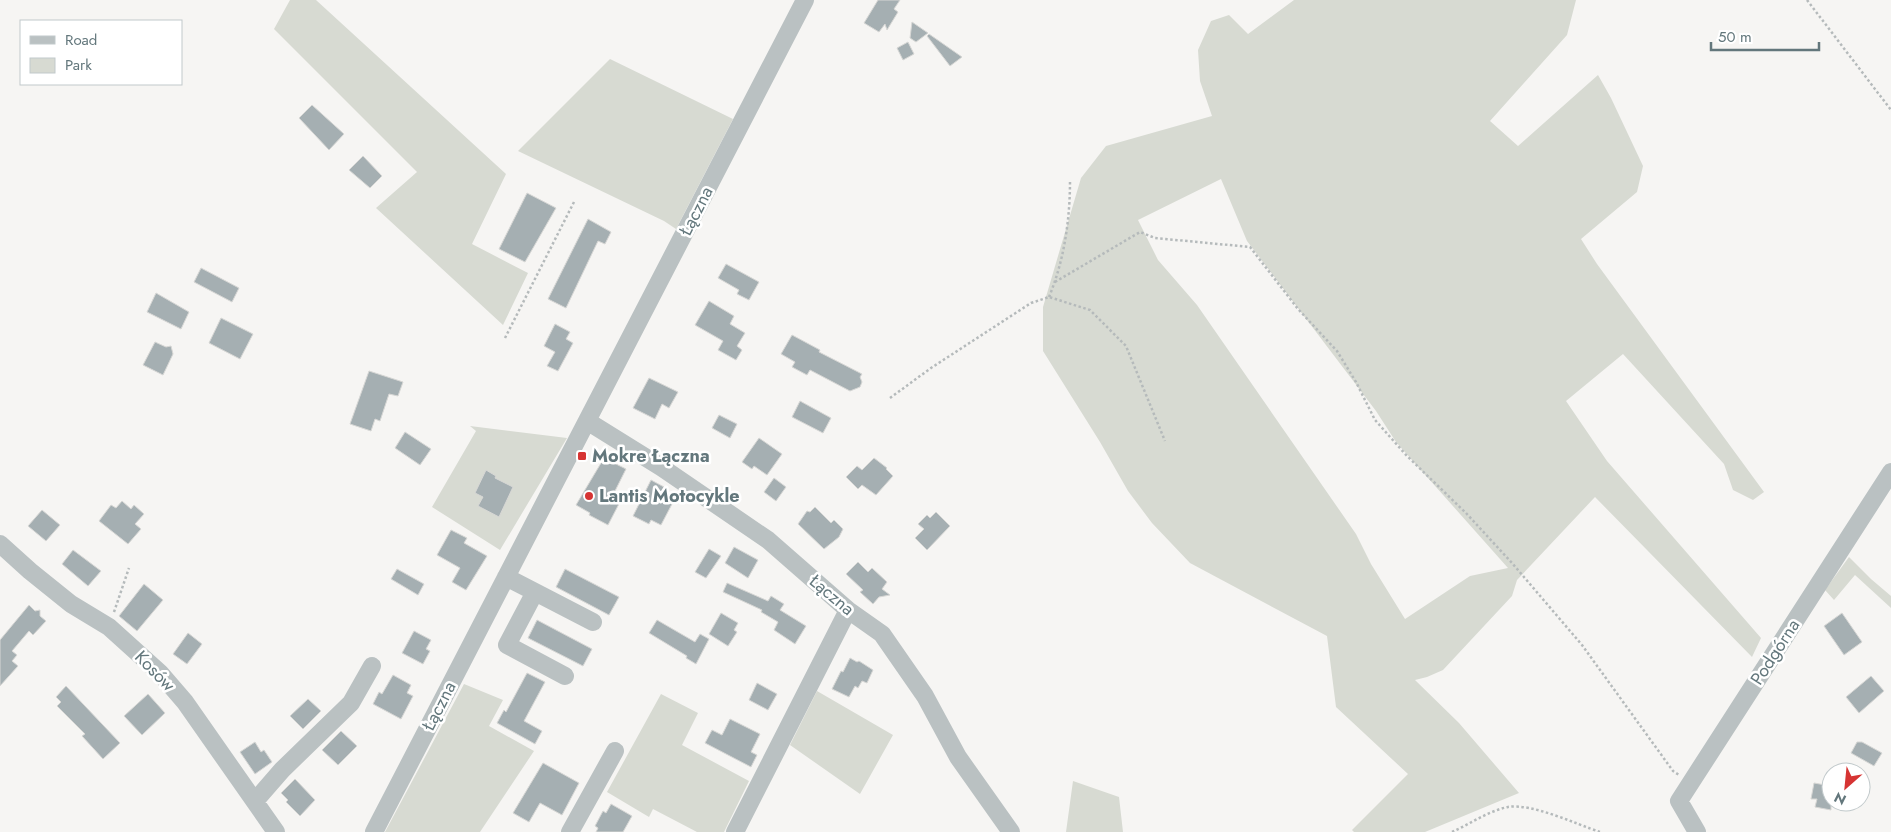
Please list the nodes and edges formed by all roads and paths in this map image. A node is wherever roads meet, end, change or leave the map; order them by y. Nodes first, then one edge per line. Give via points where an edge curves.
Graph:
1 (805, 0) edge
2 (1807, 0) edge
3 (1891, 110) edge
4 (1070, 182) dead end
5 (575, 200) dead end
6 (1056, 282) junction
7 (1049, 297) junction
8 (505, 338) dead end
9 (890, 398) dead end
10 (587, 421) junction
11 (1165, 441) dead end
12 (1891, 472) edge
13 (0, 544) edge
14 (129, 568) dead end
15 (506, 577) junction
16 (535, 592) junction
17 (848, 610) junction
18 (593, 622) dead end
19 (109, 627) junction
20 (372, 666) dead end
21 (565, 676) dead end
22 (615, 751) dead end
23 (1691, 782) junction
24 (255, 801) junction
25 (276, 832) edge
26 (374, 832) edge
27 (570, 832) edge
28 (735, 832) edge
29 (1011, 832) edge
30 (1452, 832) edge
31 (1600, 832) edge
32 (1697, 832) edge

1 - 10 street, Łączna
2 - 3 path
4 - 6 path via 1070,211
5 - 8 path
6 - 7 path
6 - 23 path via 1140,232 1155,238 1250,247 1298,309 1337,351 1375,420 1512,563 1582,645 1673,771
7 - 9 path via 1031,303
7 - 11 path via 1090,310 1126,346
10 - 15 street, Łączna
10 - 17 street, Łączna via 768,540
12 - 23 street, Podgórna
13 - 19 street, Kosów via 72,604
14 - 19 path
15 - 16 street
15 - 26 street, Łączna
16 - 18 street
16 - 21 street via 507,645
17 - 28 street
17 - 29 street, Łączna via 882,634 925,696 958,757
19 - 24 street, Kosów via 160,673 185,702
20 - 24 street via 350,703
22 - 27 street
23 - 32 street, Podgórna via 1679,800
24 - 25 street, Kosów
30 - 31 path via 1508,807 1530,807

